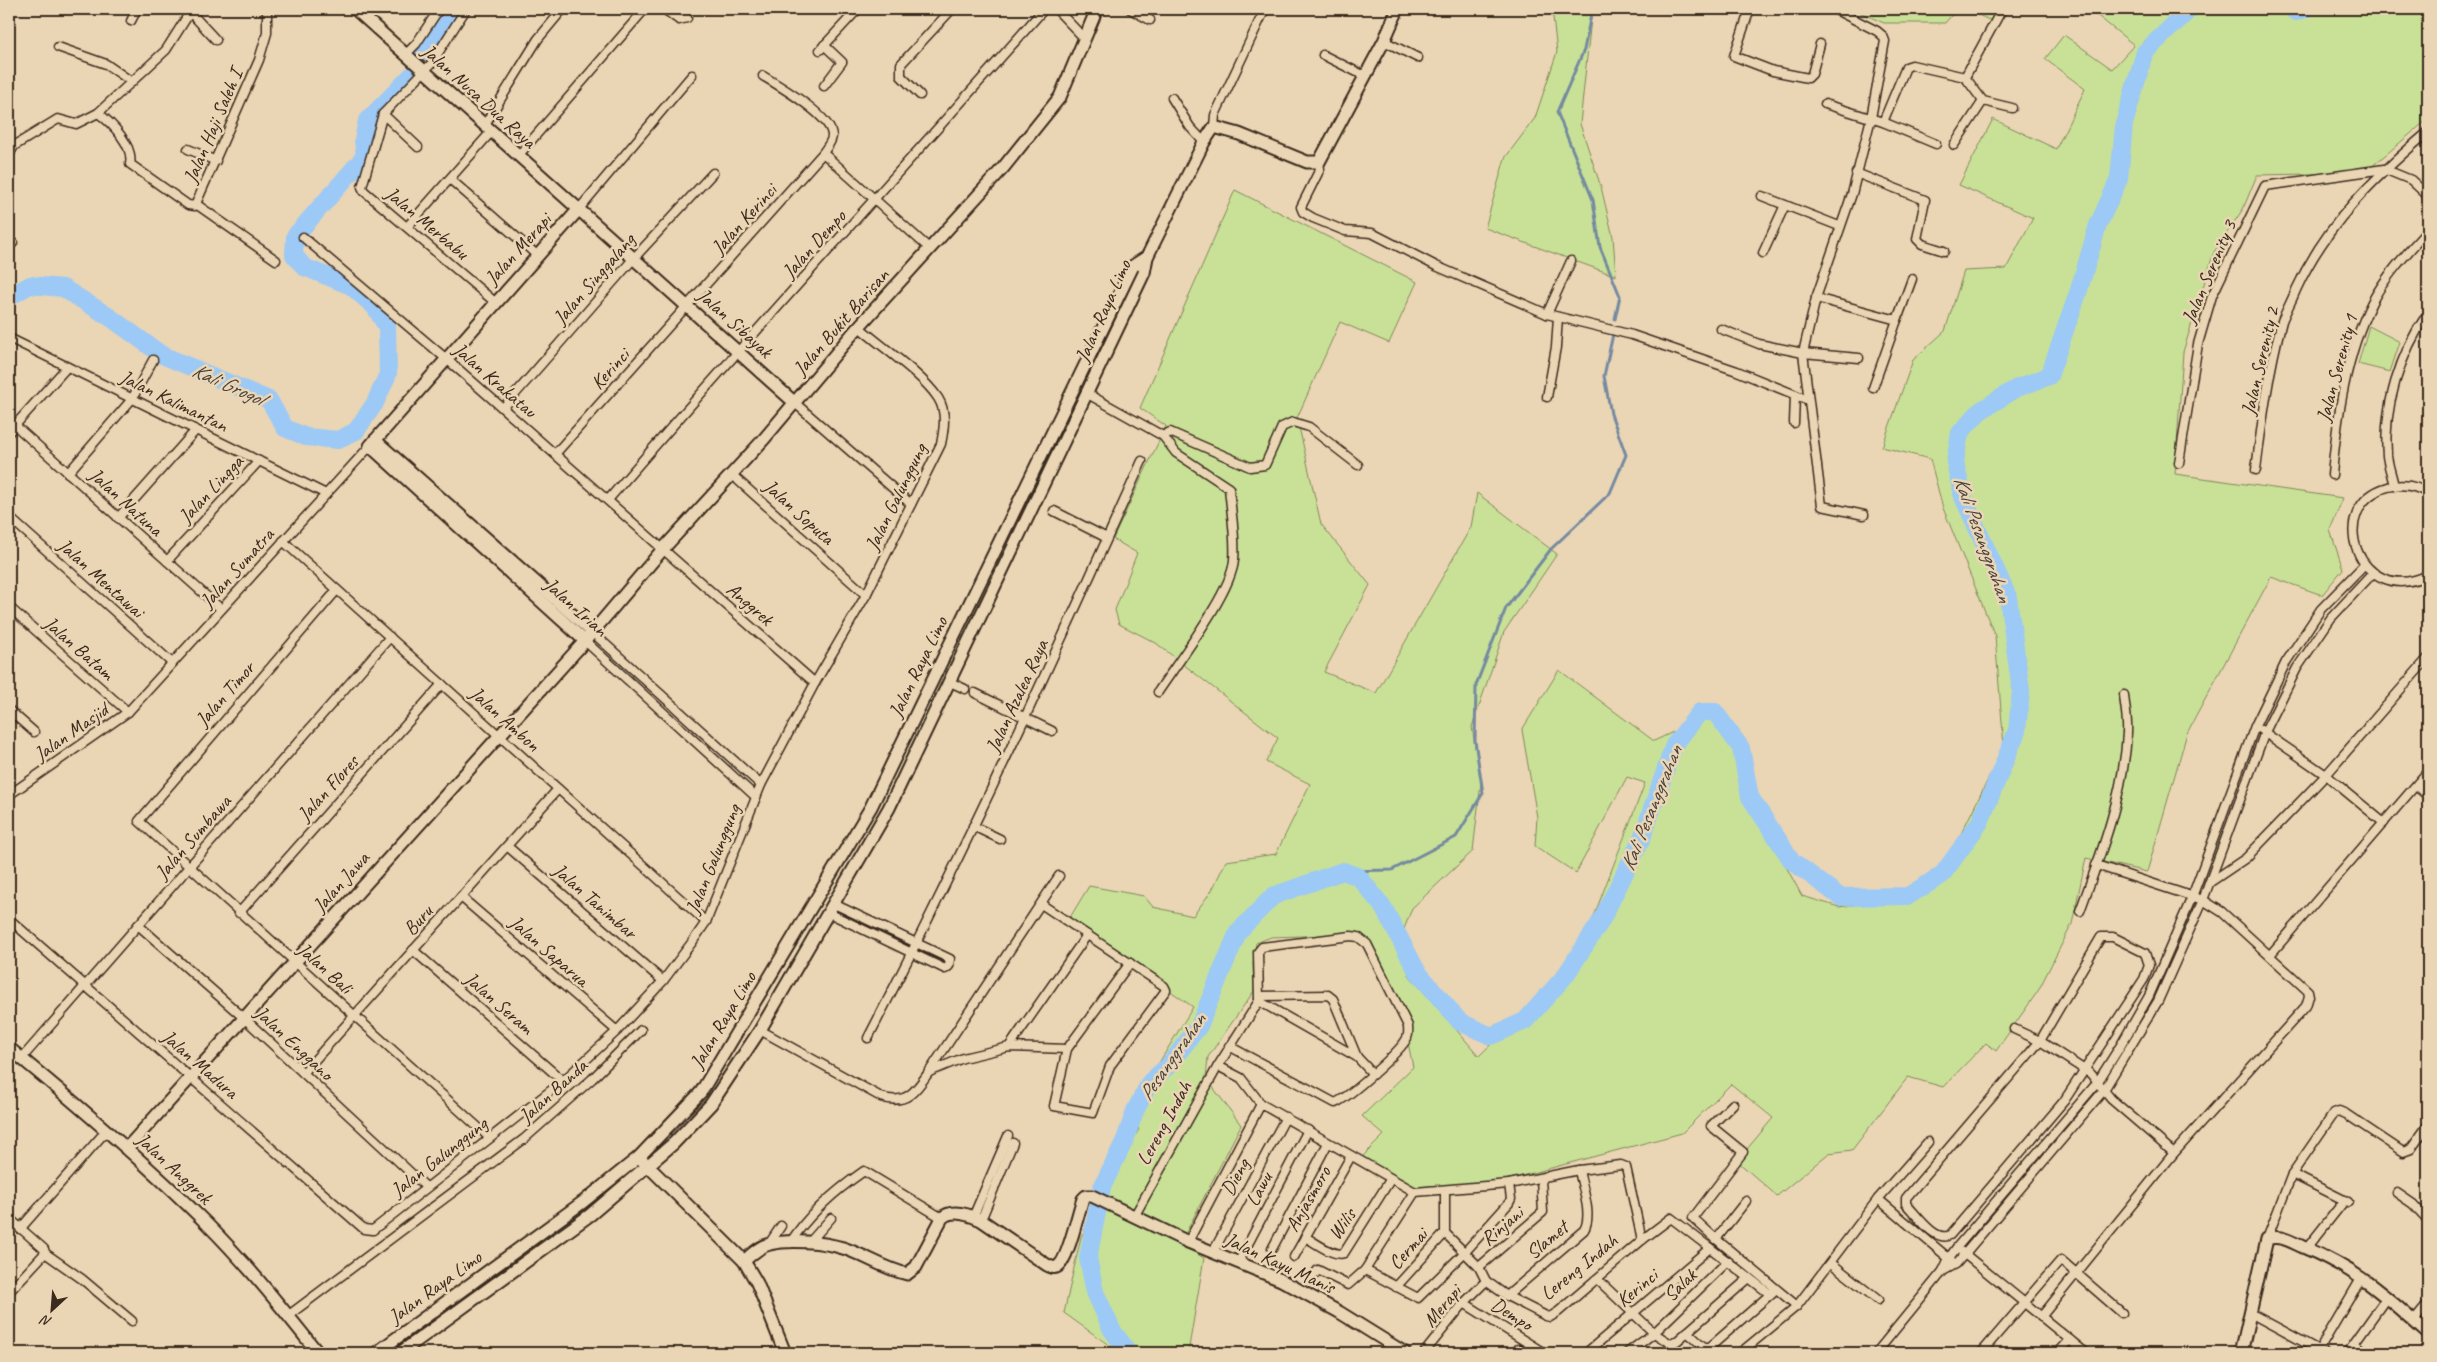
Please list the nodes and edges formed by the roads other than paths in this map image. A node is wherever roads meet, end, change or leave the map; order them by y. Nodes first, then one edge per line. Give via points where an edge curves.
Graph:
1 (137, 9) edge
2 (267, 9) edge
3 (355, 9) edge
4 (439, 9) edge
5 (466, 9) edge
6 (646, 9) edge
7 (664, 9) edge
8 (858, 9) edge
9 (952, 9) edge
10 (1044, 9) edge
11 (1056, 9) edge
12 (1097, 9) edge
13 (1130, 9) edge
14 (1398, 9) edge
15 (1750, 9) edge
16 (1834, 9) edge
17 (2002, 9) edge
18 (191, 10) edge
19 (559, 10) edge
20 (1262, 10) edge
21 (687, 18) dead end
22 (1150, 20) dead end
23 (131, 21) dead end
24 (1084, 39) junction
25 (216, 40) dead end
26 (1384, 41) junction
27 (1820, 44) dead end
28 (58, 47) dead end
29 (405, 55) junction
30 (1323, 55) dead end
31 (1418, 58) dead end
32 (424, 72) junction
33 (692, 75) dead end
34 (763, 76) dead end
35 (1365, 76) junction
36 (1965, 77) junction
37 (132, 82) junction
38 (824, 86) dead end
39 (920, 95) dead end
40 (1172, 98) dead end
41 (1983, 101) junction
42 (1825, 104) dead end
43 (2012, 108) dead end
44 (98, 114) junction
45 (383, 114) junction
46 (1871, 118) junction
47 (1883, 122) junction
48 (1214, 127) junction
49 (488, 129) junction
50 (2428, 132) edge
51 (1204, 142) junction
52 (1936, 144) dead end
53 (11, 145) edge
54 (1954, 145) dead end
55 (418, 147) dead end
56 (188, 148) dead end
57 (823, 153) junction
58 (9, 155) edge
59 (518, 156) junction
60 (216, 162) junction
61 (1319, 162) junction
62 (2384, 169) junction
63 (713, 173) dead end
64 (1856, 173) junction
65 (450, 178) junction
66 (1762, 196) dead end
67 (2428, 196) edge
68 (875, 200) junction
69 (196, 204) junction
70 (1785, 205) junction
71 (579, 209) junction
72 (1839, 226) junction
73 (407, 228) junction
74 (2428, 230) edge
75 (303, 237) dead end
76 (930, 249) junction
77 (1944, 251) dead end
78 (1764, 253) dead end
79 (538, 256) junction
80 (1147, 256) junction
81 (634, 258) junction
82 (276, 260) dead end
83 (1571, 262) dead end
84 (1912, 279) dead end
85 (1816, 298) junction
86 (496, 303) junction
87 (688, 305) junction
88 (2428, 313) edge
89 (1547, 314) junction
90 (1558, 317) junction
91 (1897, 320) junction
92 (859, 327) junction
93 (1721, 329) dead end
94 (9, 338) edge
95 (738, 351) junction
96 (1802, 353) junction
97 (1859, 358) dead end
98 (446, 359) junction
99 (153, 360) dead end
100 (67, 367) junction
101 (1873, 388) dead end
102 (1086, 393) junction
103 (1795, 395) junction
104 (1547, 397) dead end
105 (132, 399) junction
106 (1808, 400) junction
107 (795, 403) junction
108 (503, 408) junction
109 (1062, 414) junction
110 (1074, 420) junction
111 (1794, 422) dead end
112 (12, 423) edge
113 (196, 430) junction
114 (9, 432) edge
115 (1163, 436) junction
116 (372, 443) junction
117 (555, 454) junction
118 (259, 461) junction
119 (1142, 461) dead end
120 (2179, 463) dead end
121 (1358, 465) dead end
122 (2256, 470) dead end
123 (68, 473) junction
124 (731, 474) junction
125 (2332, 475) dead end
126 (2394, 486) junction
127 (326, 494) junction
128 (2428, 494) edge
129 (608, 500) junction
130 (911, 504) junction
131 (1054, 512) dead end
132 (1864, 515) dead end
133 (9, 517) edge
134 (118, 518) junction
135 (1107, 538) junction
136 (283, 541) junction
137 (663, 549) junction
138 (167, 561) junction
139 (2364, 565) junction
140 (2373, 573) junction
141 (2428, 575) edge
142 (337, 590) junction
143 (866, 595) junction
144 (9, 608) edge
145 (221, 609) junction
146 (390, 637) junction
147 (588, 637) junction
148 (946, 652) junction
149 (2428, 658) edge
150 (960, 659) junction
151 (172, 663) junction
152 (950, 682) junction
153 (442, 684) junction
154 (815, 684) junction
155 (965, 689) dead end
156 (1158, 692) dead end
157 (975, 694) dead end
158 (2124, 695) dead end
159 (9, 710) edge
160 (128, 712) junction
161 (1025, 718) junction
162 (2255, 726) junction
163 (1052, 731) dead end
164 (34, 732) dead end
165 (2265, 732) junction
166 (499, 736) junction
167 (2428, 772) edge
168 (2326, 775) junction
169 (761, 785) junction
170 (2416, 786) junction
171 (558, 789) junction
172 (9, 795) edge
173 (2428, 796) edge
174 (756, 797) junction
175 (139, 821) joint
176 (2384, 823) junction
177 (973, 826) junction
178 (1000, 840) dead end
179 (506, 846) junction
180 (2096, 865) junction
181 (188, 868) junction
182 (1059, 876) dead end
183 (2209, 883) junction
184 (461, 897) junction
185 (2192, 897) junction
186 (2203, 900) junction
187 (1041, 904) junction
188 (831, 908) junction
189 (2080, 911) dead end
190 (239, 913) junction
191 (9, 919) edge
192 (706, 922) junction
193 (138, 925) junction
194 (1087, 935) junction
195 (917, 942) junction
196 (413, 950) junction
197 (912, 952) junction
198 (2270, 956) junction
199 (294, 962) junction
200 (1130, 963) junction
201 (663, 981) junction
202 (84, 987) junction
203 (1260, 998) junction
204 (354, 1016) junction
205 (244, 1018) junction
206 (2014, 1029) dead end
207 (641, 1030) dead end
208 (760, 1030) junction
209 (617, 1031) junction
210 (868, 1038) dead end
211 (2040, 1041) junction
212 (1229, 1046) junction
213 (1009, 1047) junction
214 (9, 1048) edge
215 (1067, 1049) junction
216 (1357, 1057) junction
217 (22, 1058) junction
218 (1218, 1066) junction
219 (2086, 1070) junction
220 (303, 1072) junction
221 (929, 1072) junction
222 (1373, 1074) junction
223 (192, 1077) junction
224 (564, 1081) junction
225 (2097, 1083) junction
226 (2104, 1090) junction
227 (1262, 1104) junction
228 (1733, 1104) dead end
229 (1286, 1117) junction
230 (2428, 1125) edge
231 (1308, 1130) junction
232 (106, 1131) junction
233 (1008, 1136) dead end
234 (490, 1138) junction
235 (1928, 1142) dead end
236 (1328, 1143) junction
237 (1013, 1144) dead end
238 (126, 1149) junction
239 (2174, 1153) junction
240 (1351, 1156) junction
241 (639, 1157) junction
242 (648, 1166) junction
243 (1579, 1170) junction
244 (2292, 1174) junction
245 (1542, 1179) junction
246 (1390, 1180) junction
247 (1510, 1184) junction
248 (426, 1187) junction
249 (1445, 1191) junction
250 (1415, 1192) junction
251 (2397, 1193) dead end
252 (1878, 1199) junction
253 (1746, 1201) dead end
254 (1135, 1215) junction
255 (9, 1218) edge
256 (831, 1218) dead end
257 (942, 1218) junction
258 (977, 1218) junction
259 (2428, 1220) edge
260 (781, 1226) dead end
261 (20, 1229) junction
262 (371, 1230) joint
263 (1445, 1233) junction
264 (1305, 1237) junction
265 (1716, 1239) junction
266 (2267, 1239) junction
267 (1642, 1240) junction
268 (810, 1242) junction
269 (1188, 1242) junction
270 (790, 1243) junction
271 (770, 1244) junction
272 (1710, 1248) junction
273 (1957, 1248) junction
274 (2307, 1248) junction
275 (1272, 1249) dead end
276 (1213, 1252) junction
277 (1465, 1252) junction
278 (45, 1253) junction
279 (1964, 1254) junction
280 (1294, 1257) dead end
281 (1949, 1258) junction
282 (744, 1261) junction
283 (1728, 1261) junction
284 (1238, 1263) junction
285 (1831, 1263) junction
286 (1956, 1264) junction
287 (1479, 1267) junction
288 (1364, 1270) junction
289 (1943, 1271) junction
290 (2077, 1274) junction
291 (2362, 1277) junction
292 (1749, 1278) junction
293 (1311, 1279) dead end
294 (1597, 1279) junction
295 (1486, 1281) junction
296 (1396, 1287) junction
297 (1778, 1288) junction
298 (9, 1292) edge
299 (1770, 1294) junction
300 (1506, 1296) junction
301 (2387, 1297) junction
302 (1878, 1300) dead end
303 (1464, 1303) junction
304 (2024, 1303) junction
305 (2428, 1304) edge
306 (1797, 1306) junction
307 (1633, 1312) junction
308 (2122, 1313) dead end
309 (2250, 1313) junction
310 (289, 1314) junction
311 (2042, 1316) junction
312 (132, 1321) dead end
313 (2414, 1321) junction
314 (300, 1330) junction
315 (1687, 1332) junction
316 (1654, 1333) junction
317 (2428, 1334) edge
318 (2070, 1340) junction
319 (2354, 1344) junction
320 (2321, 1352) edge
321 (309, 1353) edge
322 (318, 1353) edge
323 (376, 1353) edge
324 (400, 1353) edge
325 (785, 1353) edge
326 (1405, 1353) edge
327 (1424, 1353) edge
328 (1544, 1353) edge
329 (1586, 1353) edge
330 (1626, 1353) edge
331 (1740, 1353) edge
332 (1876, 1353) edge
333 (1981, 1353) edge
334 (2058, 1353) edge
335 (2086, 1353) edge
336 (2242, 1353) edge
337 (2348, 1353) edge
338 (2367, 1353) edge

1 - 23 street
2 - 60 street, Jalan Haji Saleh I via 265,43
3 - 29 street, Jalan Nusa Dua Raya
4 - 29 street
5 - 32 street
6 - 59 street
7 - 21 street via 680,20
8 - 38 street via 822,48 842,62
9 - 39 street via 900,64 902,76
10 - 68 street, Jalan Dempo
11 - 24 street
12 - 24 street, Jalan Bukit Barisan
13 - 22 street
14 - 26 street
15 - 27 street via 1734,56 1773,71 1808,78
16 - 46 street via 1877,31 1885,39
17 - 36 street
18 - 25 street
18 - 37 street via 166,50
19 - 49 street via 526,57
20 - 48 street via 1215,115
24 - 76 street, Jalan Bukit Barisan via 1060,97 1051,110
26 - 31 street
26 - 35 street
28 - 37 street via 106,64
29 - 32 street, Jalan Nusa Dua Raya
30 - 35 street
32 - 45 street
32 - 49 street, Jalan Nusa Dua Raya
33 - 71 street, Jalan Merapi
34 - 57 street via 800,100 827,125 831,140
35 - 61 street
36 - 41 street
36 - 47 street via 1909,65
37 - 44 street
40 - 51 street
41 - 43 street
41 - 54 street
42 - 46 street
44 - 53 street via 76,124 58,120
44 - 69 street, Jalan Haji Saleh I via 107,119 120,136 130,154 130,164 188,205
45 - 55 street
45 - 73 street, Jalan Merbabu via 362,187
46 - 47 street
46 - 64 street
47 - 52 street
48 - 51 street
48 - 61 street via 1307,162
49 - 59 street, Jalan Nusa Dua Raya
49 - 65 street
50 - 62 street, Jalan Serenity 2
51 - 80 street
53 - 58 street
56 - 60 street
57 - 68 street
57 - 87 street, Jalan Kerinci
59 - 71 street, Jalan Nusa Dua Raya
60 - 69 street, Jalan Haji Saleh I
61 - 89 street via 1320,169 1301,207 1312,218 1345,231 1372,233 1436,266
62 - 67 street via 2411,180
62 - 120 street, Jalan Serenity 3 via 2265,186 2212,296 2198,344
62 - 122 street, Jalan Serenity 2 via 2336,222 2307,266 2283,320 2262,420
63 - 81 street, Jalan Singgalang
64 - 72 street via 1852,194
64 - 77 street via 1925,200 1918,239 1922,244
65 - 73 street
65 - 79 street
66 - 70 street
68 - 76 street
68 - 95 street, Jalan Dempo
69 - 82 street
70 - 72 street
70 - 78 street
71 - 79 street, Jalan Merapi
71 - 81 street, Jalan Sibayak
72 - 85 street
73 - 86 street, Jalan Merbabu
74 - 125 street, Jalan Serenity 1 via 2402,258 2372,301 2354,349 2337,420
75 - 98 street, Jalan Krakatau
76 - 92 street, Jalan Bukit Barisan
79 - 86 street, Jalan Merapi
80 - 102 street, Jalan Raya Limo via 1144,273
80 - 109 street, Jalan Raya Limo via 1133,266
81 - 87 street, Jalan Sibayak
81 - 108 street, Jalan Singgalang
83 - 89 street
84 - 91 street
85 - 91 street
85 - 96 street
86 - 98 street, Jalan Merapi
87 - 95 street, Jalan Sibayak
87 - 117 street, Kerinci
88 - 126 street via 2404,358 2386,422 2387,458
89 - 90 street
90 - 103 street via 1632,335
90 - 104 street
91 - 101 street
92 - 107 street, Jalan Bukit Barisan
92 - 130 street, Jalan Galunggung via 938,398 944,424 941,444
93 - 96 street via 1760,344
94 - 100 street, Jalan Kalimantan
95 - 107 street, Jalan Sibayak
95 - 129 street, Jalan Dempo
96 - 97 street
96 - 106 street
98 - 108 street, Jalan Krakatau
98 - 116 street, Jalan Merapi
99 - 105 street
100 - 105 street, Jalan Kalimantan
100 - 112 street
102 - 110 street, Jalan Raya Limo
102 - 115 street
103 - 106 street
103 - 111 street
105 - 113 street, Jalan Kalimantan
105 - 123 street
106 - 132 street via 1822,506
107 - 124 street, Jalan Bukit Barisan
107 - 130 street, Jalan Sibayak
108 - 117 street, Jalan Krakatau
109 - 110 street
109 - 148 street, Jalan Raya Limo
110 - 150 street, Jalan Raya Limo
112 - 114 street
112 - 123 street, Jalan Natuna
113 - 118 street, Jalan Kalimantan
113 - 134 street
115 - 121 street via 1170,432 1250,467 1259,467 1265,465 1282,427 1293,422 1309,427
115 - 156 street via 1176,453 1229,488 1234,560 1231,577 1216,604
116 - 127 street, Jalan Sumatra
116 - 147 street, Jalan Irian
117 - 129 street, Jalan Krakatau
118 - 127 street, Jalan Kalimantan
118 - 138 street, Jalan Lingga
119 - 135 street, Jalan Azalea Raya
123 - 134 street, Jalan Natuna
124 - 137 street, Jalan Bukit Barisan
124 - 143 street, Jalan Soputa
126 - 128 street via 2409,486
126 - 139 street via 2371,496 2355,519 2354,543
127 - 136 street, Jalan Sumatra
129 - 137 street, Jalan Krakatau
130 - 143 street, Jalan Galunggung
131 - 135 street
133 - 151 street, Jalan Mentawai
134 - 138 street, Jalan Natuna
135 - 161 street, Jalan Azalea Raya
136 - 142 street, Jalan Ambon
136 - 145 street, Jalan Sumatra
137 - 147 street, Jalan Bukit Barisan
137 - 154 street, Anggrek
138 - 145 street, Jalan Natuna
139 - 140 street
139 - 162 street via 2321,609 2304,632
140 - 141 street via 2401,583
140 - 165 street via 2315,639
142 - 146 street, Jalan Ambon
142 - 175 street, Jalan Timor
143 - 154 street, Jalan Galunggung
144 - 160 street, Jalan Batam
145 - 151 street, Jalan Sumatra
146 - 153 street, Jalan Ambon
146 - 181 street, Jalan Sumbawa
147 - 166 street, Jalan Jawa
147 - 169 street, Jalan Irian
147 - 174 street, Jalan Irian
148 - 150 street
148 - 241 street, Jalan Raya Limo via 871,807 701,1092
149 - 168 street
150 - 152 street, Jalan Raya Limo
151 - 160 street, Jalan Sumatra
152 - 155 street
152 - 188 street, Jalan Raya Limo via 889,808
153 - 166 street, Jalan Ambon
153 - 190 street, Jalan Flores
154 - 169 street, Jalan Galunggung
157 - 161 street
158 - 180 street via 2128,731 2125,758 2116,805
159 - 164 street
160 - 172 street, Jalan Masjid
161 - 163 street
161 - 177 street, Jalan Azalea Raya
162 - 165 street
162 - 185 street
165 - 168 street
165 - 183 street
166 - 171 street, Jalan Ambon
166 - 199 street, Jalan Jawa
167 - 170 street
168 - 176 street
168 - 183 street via 2246,858
169 - 174 street, Jalan Galunggung
170 - 173 street
170 - 176 street
171 - 179 street, Buru
171 - 192 street, Jalan Ambon
174 - 192 street, Jalan Galunggung
175 - 181 street, Jalan Bali
176 - 198 street
177 - 178 street
177 - 195 street, Jalan Azalea Raya
179 - 184 street, Buru
179 - 201 street, Jalan Tanimbar
180 - 185 street
180 - 189 street
181 - 190 street, Jalan Bali
181 - 193 street, Jalan Sumbawa
182 - 187 street
183 - 186 street
184 - 196 street, Buru
184 - 209 street, Jalan Saparua
185 - 186 street
185 - 225 street via 2148,996
186 - 198 street via 2222,912
186 - 226 street via 2158,1001
187 - 194 street
187 - 221 street
188 - 195 street
188 - 197 street
188 - 208 street, Jalan Raya Limo
190 - 199 street, Jalan Bali
191 - 202 street, Jalan Madura
192 - 201 street, Jalan Galunggung
193 - 202 street, Jalan Sumbawa
193 - 205 street, Jalan Enggano
194 - 200 street
194 - 213 street
195 - 197 street, Jalan Azalea Raya
195 - 197 street via 951,960 949,966 945,969
196 - 204 street, Buru
196 - 224 street, Jalan Seram
197 - 210 street, Jalan Azalea Raya
198 - 239 street via 2308,991 2308,1001
199 - 204 street, Jalan Bali
199 - 205 street, Jalan Jawa
200 - 215 street
200 - 215 street via 1164,986 1165,992 1110,1066 1093,1113 1054,1106
201 - 209 street, Jalan Galunggung
202 - 217 street, Jalan Sumbawa
202 - 223 street, Jalan Madura
203 - 212 street
203 - 216 street
203 - 216 street via 1328,995 1333,999
203 - 222 street via 1258,952 1262,947 1351,936 1363,939 1409,1033 1403,1044
204 - 220 street, Buru
204 - 234 street, Jalan Bali
205 - 220 street, Jalan Enggano
205 - 223 street, Jalan Jawa
206 - 211 street
207 - 310 street, Jalan Banda via 524,1139
208 - 221 street via 891,1100 909,1097
208 - 242 street, Jalan Raya Limo via 711,1104
209 - 224 street, Jalan Galunggung
211 - 219 street
211 - 219 street via 2101,937 2112,937 2145,953 2149,965 2144,979
211 - 219 street via 1906,1198 1906,1204 1937,1236 1946,1238 1950,1235 2064,1101
212 - 218 street
212 - 222 street via 1332,1103 1337,1103
213 - 215 street
213 - 221 street via 963,1058
214 - 217 street, Jalan Anggrek
216 - 222 street
217 - 232 street, Jalan Anggrek
218 - 227 street, Lereng Indah via 1242,1078
218 - 254 street, Lereng Indah
219 - 225 street
220 - 248 street, Jalan Enggano
223 - 238 street, Jalan Jawa
223 - 262 street, Jalan Madura via 364,1229
224 - 234 street, Jalan Galunggung
225 - 226 street
225 - 273 street
226 - 239 street
226 - 279 street
227 - 229 street, Lereng Indah
227 - 269 street
228 - 265 street via 1711,1126 1743,1152 1694,1218
229 - 231 street, Lereng Indah
229 - 276 street, Dieng
230 - 244 street via 2411,1149 2400,1151 2339,1111 2334,1113
231 - 236 street, Lereng Indah
231 - 284 street, Lawu
232 - 238 street, Jalan Anggrek
232 - 261 street
233 - 258 street
234 - 248 street, Jalan Galunggung
235 - 252 street
236 - 240 street, Lereng Indah
236 - 275 street
237 - 258 street
238 - 310 street, Jalan Anggrek via 207,1224
239 - 290 street
240 - 246 street, Lereng Indah
240 - 264 street, Anjasmoro
241 - 242 street
241 - 323 street, Jalan Raya Limo via 583,1202
242 - 282 street
242 - 324 street, Jalan Raya Limo via 590,1215
243 - 245 street, Lereng Indah
243 - 267 street, Lereng Indah via 1626,1167
243 - 300 street, Slamet via 1584,1230
244 - 266 street
244 - 274 street via 2346,1201
245 - 247 street, Lereng Indah
245 - 287 street, Rinjani via 1543,1212
246 - 250 street, Lereng Indah
246 - 264 street, Wilis via 1344,1253 1333,1252
247 - 249 street, Lereng Indah
247 - 277 street via 1510,1201
248 - 262 street, Jalan Galunggung
249 - 250 street, Lereng Indah
249 - 263 street
250 - 288 street
251 - 259 street
252 - 281 street
252 - 285 street
253 - 265 street
254 - 258 street via 1086,1196 1065,1257 1055,1267 1047,1266
254 - 269 street, Jalan Kayu Manis
255 - 261 street
256 - 268 street
257 - 258 street via 949,1213
257 - 268 street via 916,1267 907,1274 842,1248
257 - 270 street via 864,1171 823,1202
260 - 271 street
261 - 278 street
263 - 277 street
263 - 296 street, Cermai
264 - 280 street, Anjasmoro
265 - 297 street
266 - 274 street via 2276,1236
266 - 309 street
267 - 272 street, Lereng Indah via 1671,1218
267 - 294 street, Lereng Indah
268 - 270 street
269 - 276 street, Jalan Kayu Manis
270 - 271 street
271 - 282 street
272 - 283 street, Lereng Indah
272 - 307 street, Kerinci
273 - 279 street
273 - 281 street
274 - 291 street
276 - 284 street, Jalan Kayu Manis
277 - 287 street
277 - 296 street via 1418,1298
278 - 298 street
278 - 312 street
279 - 286 street
279 - 304 street
281 - 286 street
281 - 289 street
282 - 325 street via 757,1283
283 - 292 street, Lereng Indah
283 - 316 street, Salak
284 - 326 street, Jalan Kayu Manis via 1281,1280
285 - 302 street
285 - 306 street
286 - 289 street
287 - 295 street
288 - 293 street via 1348,1285 1318,1270
288 - 296 street
289 - 332 street
290 - 304 street via 2061,1260
290 - 308 street
290 - 311 street
291 - 301 street
291 - 320 street
292 - 299 street, Lereng Indah
292 - 315 street
294 - 300 street, Lereng Indah via 1550,1317
294 - 307 street
295 - 300 street, Lereng Indah
295 - 303 street, Merapi
297 - 299 street
297 - 306 street
299 - 315 street via 1710,1347 1704,1347
301 - 313 street
301 - 319 street
303 - 327 street, Merapi
303 - 328 street, Dempo
304 - 311 street
304 - 333 street
305 - 313 street
306 - 331 street
307 - 316 street
307 - 329 street, Kerinci
309 - 320 street
309 - 336 street
310 - 314 street, Jalan Anggrek
311 - 318 street
313 - 317 street
314 - 321 street, Jalan Anggrek
314 - 322 street, Jalan Anggrek
315 - 316 street via 1678,1342 1671,1344
316 - 330 street
318 - 334 street
318 - 335 street
319 - 337 street
319 - 338 street

